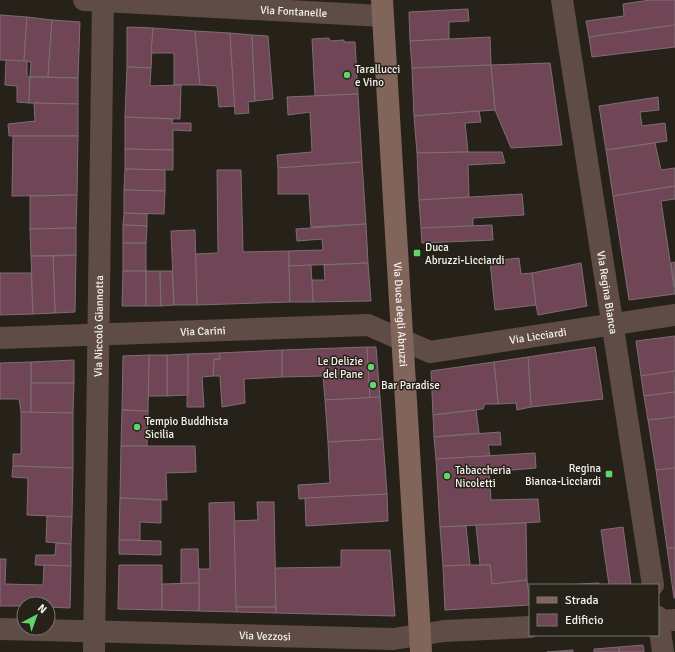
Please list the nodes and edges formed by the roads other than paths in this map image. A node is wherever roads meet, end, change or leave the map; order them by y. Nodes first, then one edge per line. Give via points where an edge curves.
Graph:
1 (562, 0) edge
2 (97, 1) edge
3 (382, 8) edge
4 (675, 315) edge
5 (612, 324) junction
6 (99, 334) junction
7 (0, 338) edge
8 (402, 339) junction
9 (653, 584) edge
10 (662, 620) edge
11 (529, 627) edge
12 (0, 629) edge
13 (94, 642) edge
14 (420, 643) edge
15 (663, 652) edge

1 - 5 street, Via Regina Bianca
2 - 3 street, Via Fontanelle
2 - 6 street, Via Niccolò Giannotta
3 - 8 main road, Via Duca degli Abruzzi
4 - 5 street, Via Licciardi
5 - 8 street, Via Licciardi via 430,352
5 - 9 street, Via Regina Bianca
6 - 7 street, Via Carini
6 - 8 street, Via Carini via 368,325
6 - 13 street, Via Niccolò Giannotta
8 - 14 main road, Via Duca degli Abruzzi
10 - 15 street
11 - 14 street, Via Vezzosi via 444,631
12 - 13 street, Via Vezzosi
13 - 14 street, Via Vezzosi via 393,639

